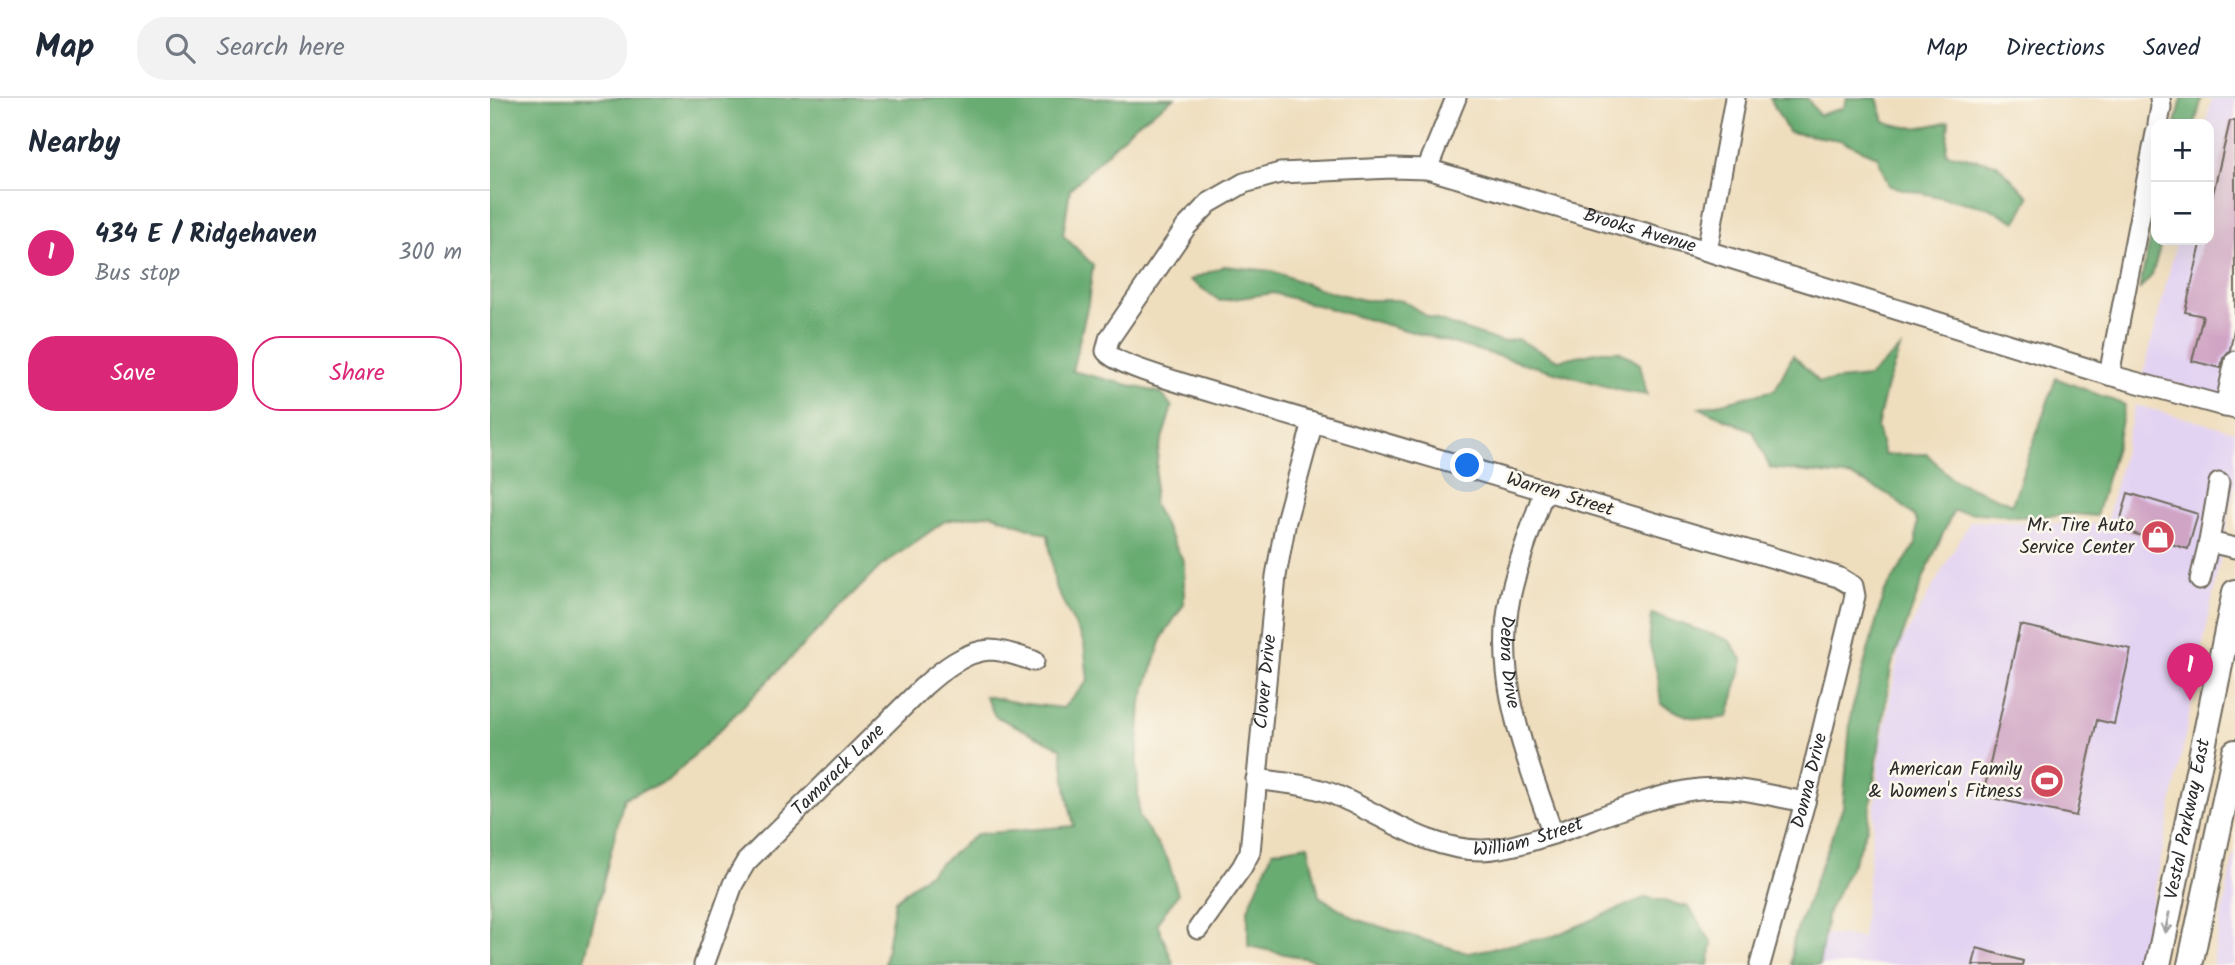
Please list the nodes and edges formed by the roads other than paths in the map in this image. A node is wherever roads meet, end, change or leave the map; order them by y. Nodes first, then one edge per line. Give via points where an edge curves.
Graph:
1 (1456, 98) edge
2 (1735, 98) edge
3 (2160, 98) edge
4 (2159, 119) edge
5 (2151, 159) edge
6 (1427, 169) junction
7 (1707, 251) junction
8 (1108, 344) joint
9 (2235, 361) edge
10 (2109, 376) junction
11 (2230, 408) edge
12 (1313, 422) junction
13 (2219, 483) dead end
14 (1544, 490) junction
15 (2208, 542) junction
16 (2235, 548) edge
17 (2200, 580) dead end
18 (2235, 592) edge
19 (1855, 596) joint
20 (1034, 661) dead end
21 (2235, 752) edge
22 (1256, 779) junction
23 (1805, 802) junction
24 (1553, 834) junction
25 (1198, 929) dead end
26 (704, 965) edge
27 (1760, 965) edge
28 (2158, 965) edge
29 (2190, 965) edge

1 - 6 street
2 - 7 street
3 - 4 street
5 - 10 street
6 - 7 street, Brooks Avenue
6 - 8 street, Brooks Avenue via 1280,173 1244,183 1209,203 1186,227
7 - 10 street, Brooks Avenue
8 - 12 street, Warren Street via 1108,356 1125,365
9 - 11 street
10 - 11 street, Brooks Avenue
12 - 14 street, Warren Street
12 - 22 street, Clover Drive via 1276,576
13 - 15 street
14 - 19 street, Warren Street via 1838,577 1853,586
14 - 24 street, Debra Drive via 1510,598 1505,647 1509,697
15 - 16 street
15 - 17 street
18 -> 28 main road, Vestal Parkway East
19 - 23 street, Donna Drive
20 - 26 street, Tamarack Lane via 992,650 974,653 923,687 746,862 733,884
21 - 29 main road, Vestal Parkway East
22 - 24 street, William Street via 1338,796 1450,847 1484,850
22 - 25 street, Clover Drive via 1250,852
23 - 24 street, William Street via 1701,789 1675,793
23 - 27 street, Donna Drive

